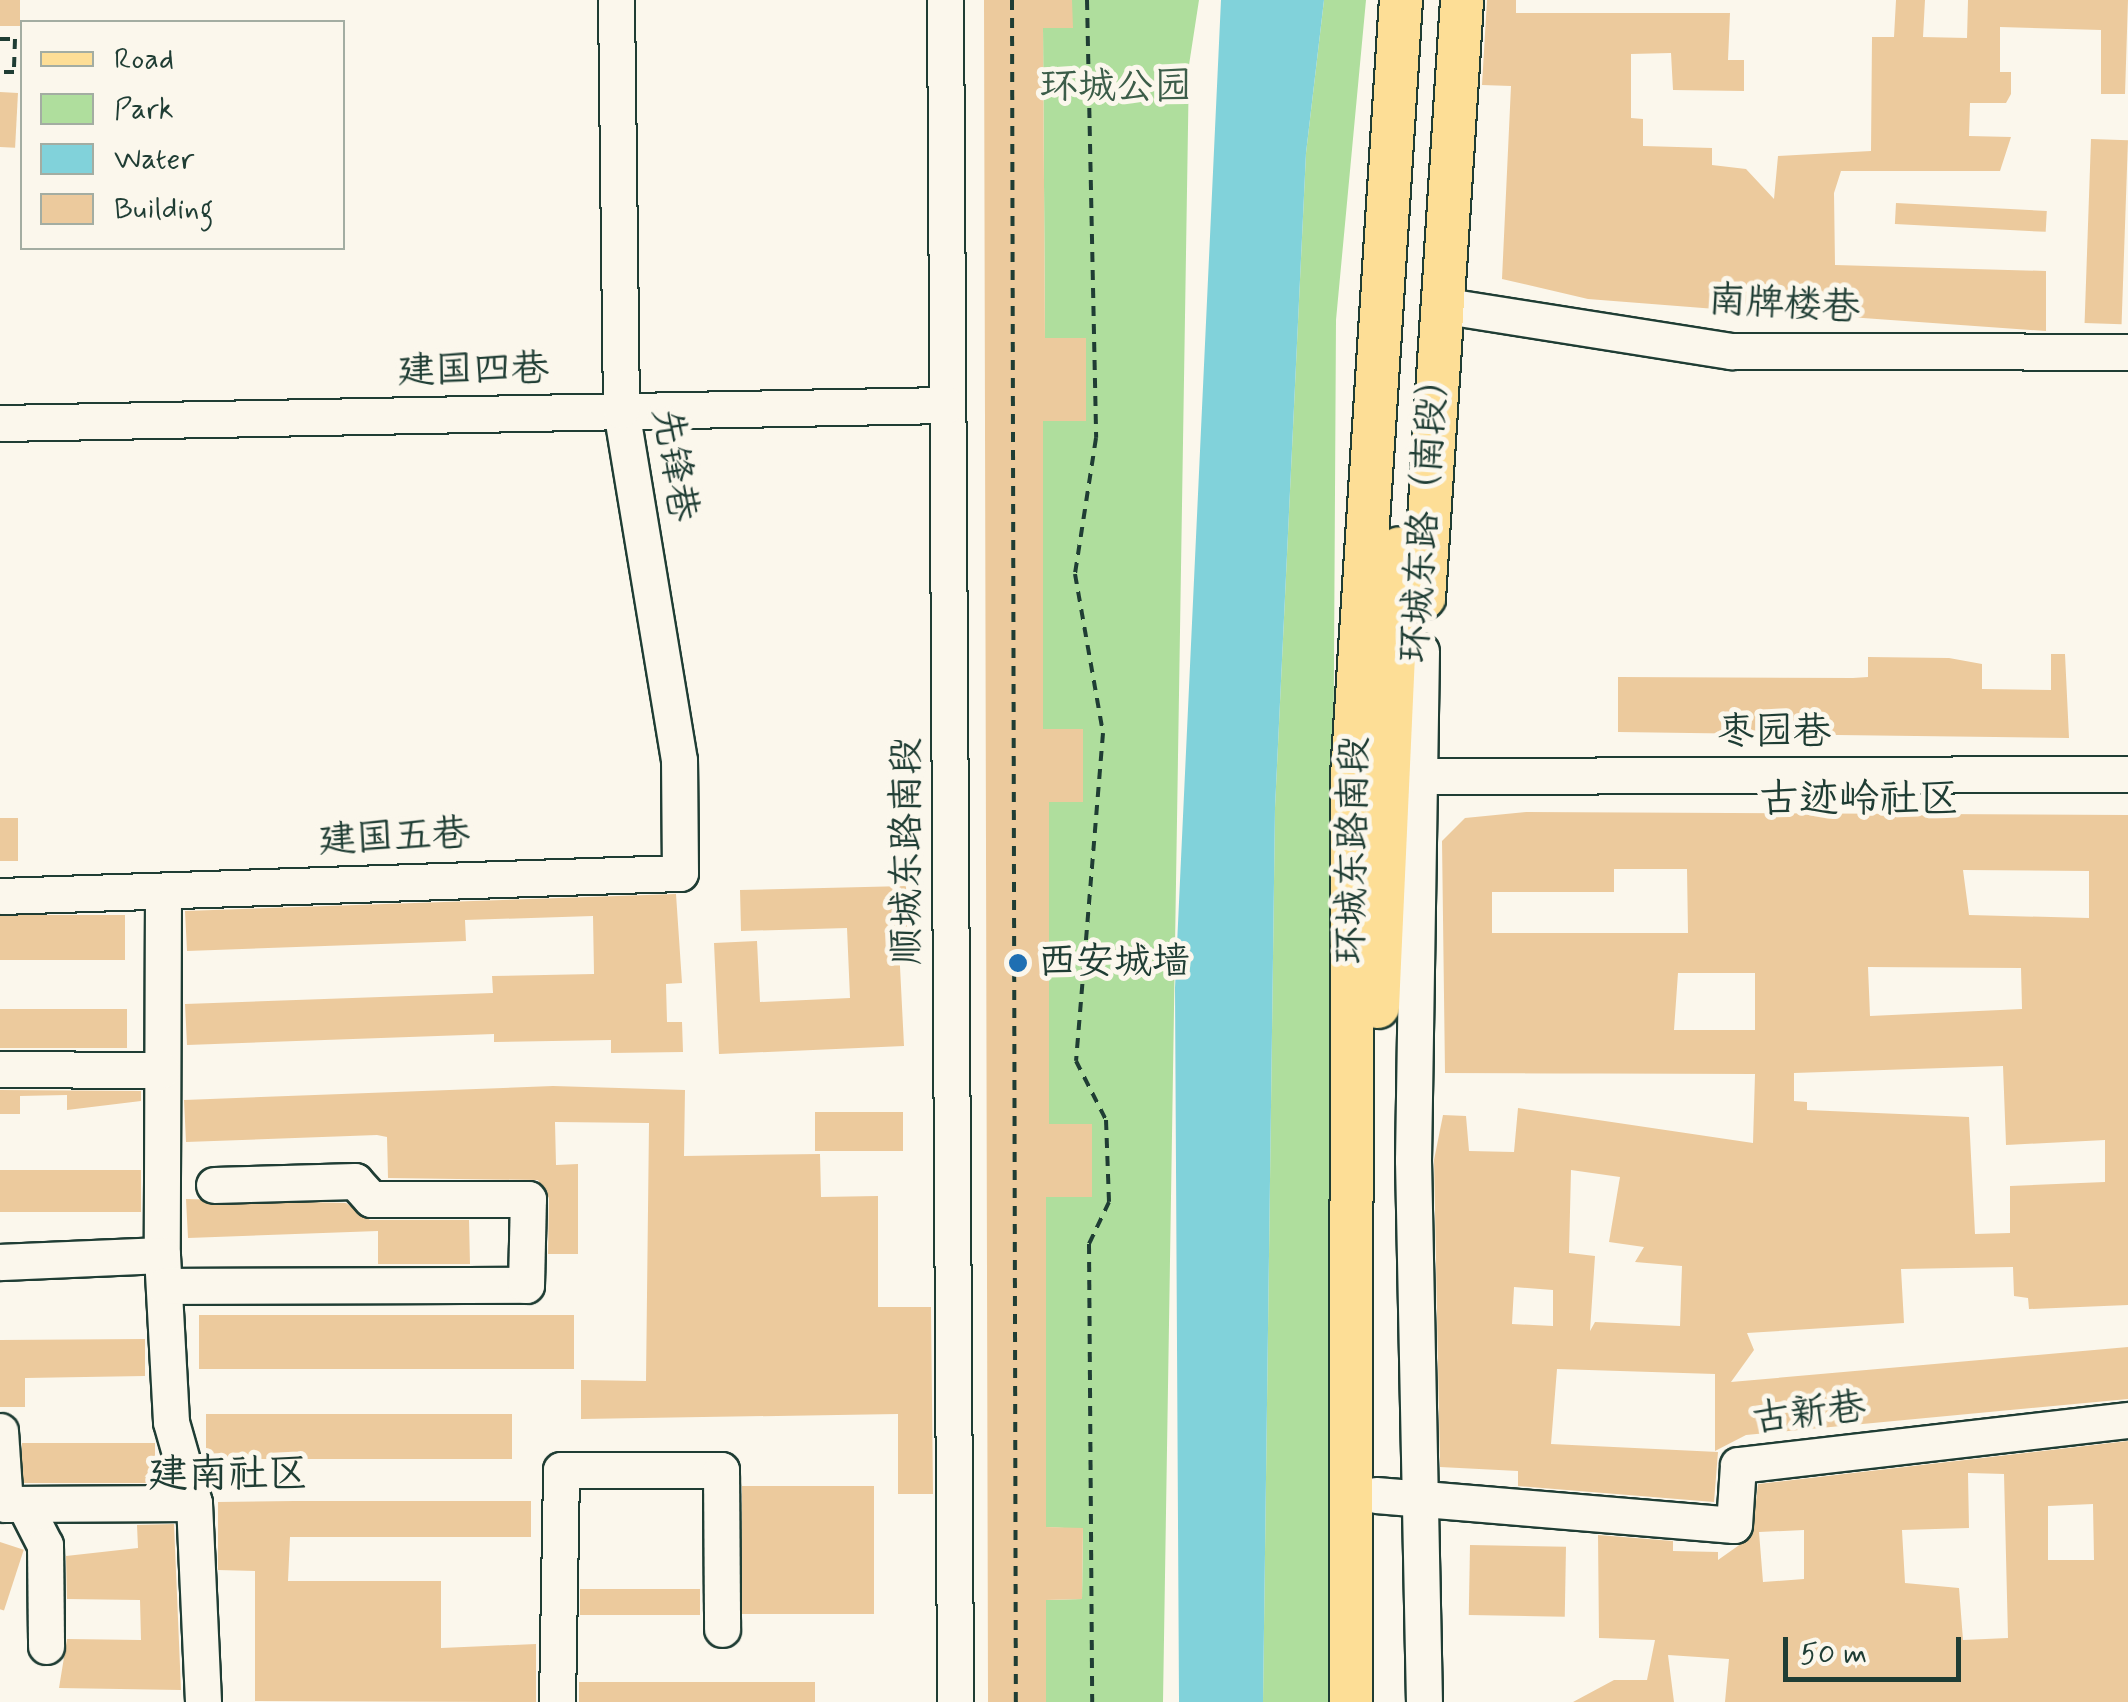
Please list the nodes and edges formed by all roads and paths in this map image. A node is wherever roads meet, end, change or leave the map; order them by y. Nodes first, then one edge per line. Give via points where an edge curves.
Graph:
1 (616, 0) edge
2 (945, 0) edge
3 (1012, 0) edge
4 (1087, 0) edge
5 (1377, 0) edge
6 (1402, 0) edge
7 (1423, 0) edge
8 (1462, 0) edge
9 (0, 39) edge
10 (0, 72) edge
11 (1440, 305) junction
12 (2128, 352) edge
13 (947, 405) junction
14 (621, 410) junction
15 (0, 423) edge
16 (679, 760) joint
17 (2128, 774) edge
18 (1387, 775) junction
19 (162, 895) junction
20 (0, 896) edge
21 (0, 1069) edge
22 (162, 1070) junction
23 (214, 1185) dead end
24 (0, 1262) edge
25 (162, 1271) junction
26 (2128, 1420) edge
27 (0, 1431) edge
28 (1376, 1495) junction
29 (1421, 1497) junction
30 (194, 1503) junction
31 (24, 1504) junction
32 (722, 1629) dead end
33 (46, 1646) dead end
34 (202, 1702) edge
35 (557, 1702) edge
36 (955, 1702) edge
37 (1016, 1702) edge
38 (1092, 1702) edge
39 (1351, 1702) edge
40 (1380, 1702) edge
41 (1424, 1702) edge

1 - 14 street, 先锋巷
2 - 13 street, 顺城东路南段
3 - 37 path
4 - 38 path via 1096,438 1075,574 1103,733 1076,1061 1106,1120 1109,1202 1089,1244
5 - 18 main road, 环城东路（南段） via 1356,321
6 - 18 main road, 环城东路南段
7 - 18 main road, 环城东路南段
8 - 11 main road, 环城东路（南段）
9 - 10 path via 15,39 14,72
11 - 12 street, 南牌楼巷 via 1731,351
11 - 18 main road, 环城东路（南段） via 1421,652
13 - 14 street, 建国四巷
13 - 36 street, 顺城东路南段
14 - 15 street, 建国四巷
14 - 16 street, 先锋巷
16 - 19 street, 建国五巷 via 680,872
17 - 18 street, 枣园巷
18 - 28 main road, 环城东路南段 via 1372,1170
18 - 29 street via 1413,1160
18 - 39 main road, 环城东路南段
19 - 20 street, 建国五巷
19 - 22 street
21 - 22 street
22 - 25 street
23 - 25 street via 355,1180 370,1199 528,1199 526,1285
24 - 25 street
25 - 30 street via 171,1422
26 - 29 street, 古新巷 via 1738,1465 1734,1526
27 - 31 street via 4,1504
28 - 29 street, 古新巷
28 - 40 main road, 环城东路南段
29 - 41 street
30 - 31 street
30 - 34 street
31 - 33 street via 45,1545
32 - 35 street via 721,1470 560,1470

